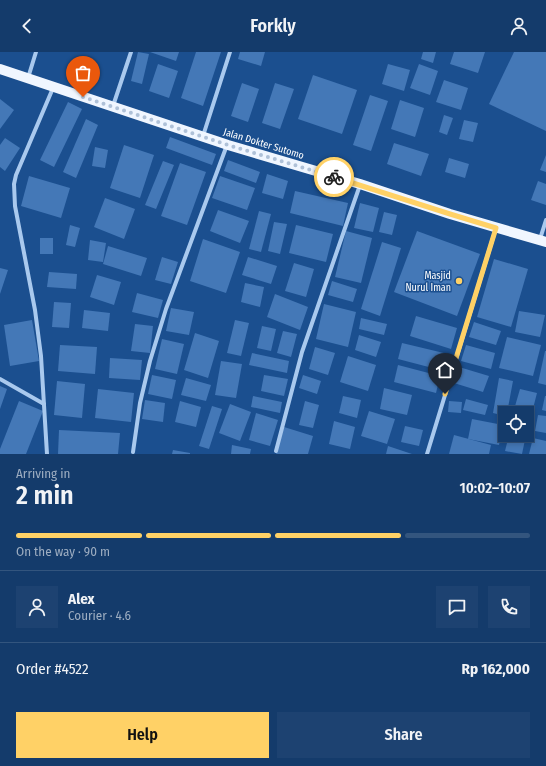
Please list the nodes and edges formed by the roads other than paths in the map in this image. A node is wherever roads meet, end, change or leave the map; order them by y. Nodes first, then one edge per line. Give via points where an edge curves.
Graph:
1 (36, 52) edge
2 (131, 52) edge
3 (230, 52) edge
4 (0, 70) edge
5 (28, 78) junction
6 (53, 88) junction
7 (113, 106) junction
8 (203, 136) junction
9 (228, 145) junction
10 (360, 184) junction
11 (546, 220) edge
12 (496, 228) junction
13 (543, 241) edge
14 (0, 379) edge
15 (44, 404) junction
16 (276, 451) dead end
17 (133, 452) dead end
18 (47, 454) edge
19 (427, 454) edge

1 - 5 street
2 - 7 street
3 - 8 street
4 - 5 main road, Jalan Dokter Sutomo
5 - 6 main road, Jalan Dokter Sutomo
6 - 7 main road, Jalan Dokter Sutomo
6 - 15 street via 14,184 15,206 35,310
7 - 8 main road, Jalan Dokter Sutomo
8 - 9 main road, Jalan Dokter Sutomo
9 - 10 main road, Jalan Dokter Sutomo
9 - 17 street via 164,316 150,361
10 - 12 main road, Jalan Dokter Sutomo
10 - 16 street via 304,347
11 - 13 street
12 - 13 main road, Jalan Dokter Sutomo
12 - 19 street
14 - 15 street
15 - 18 street

